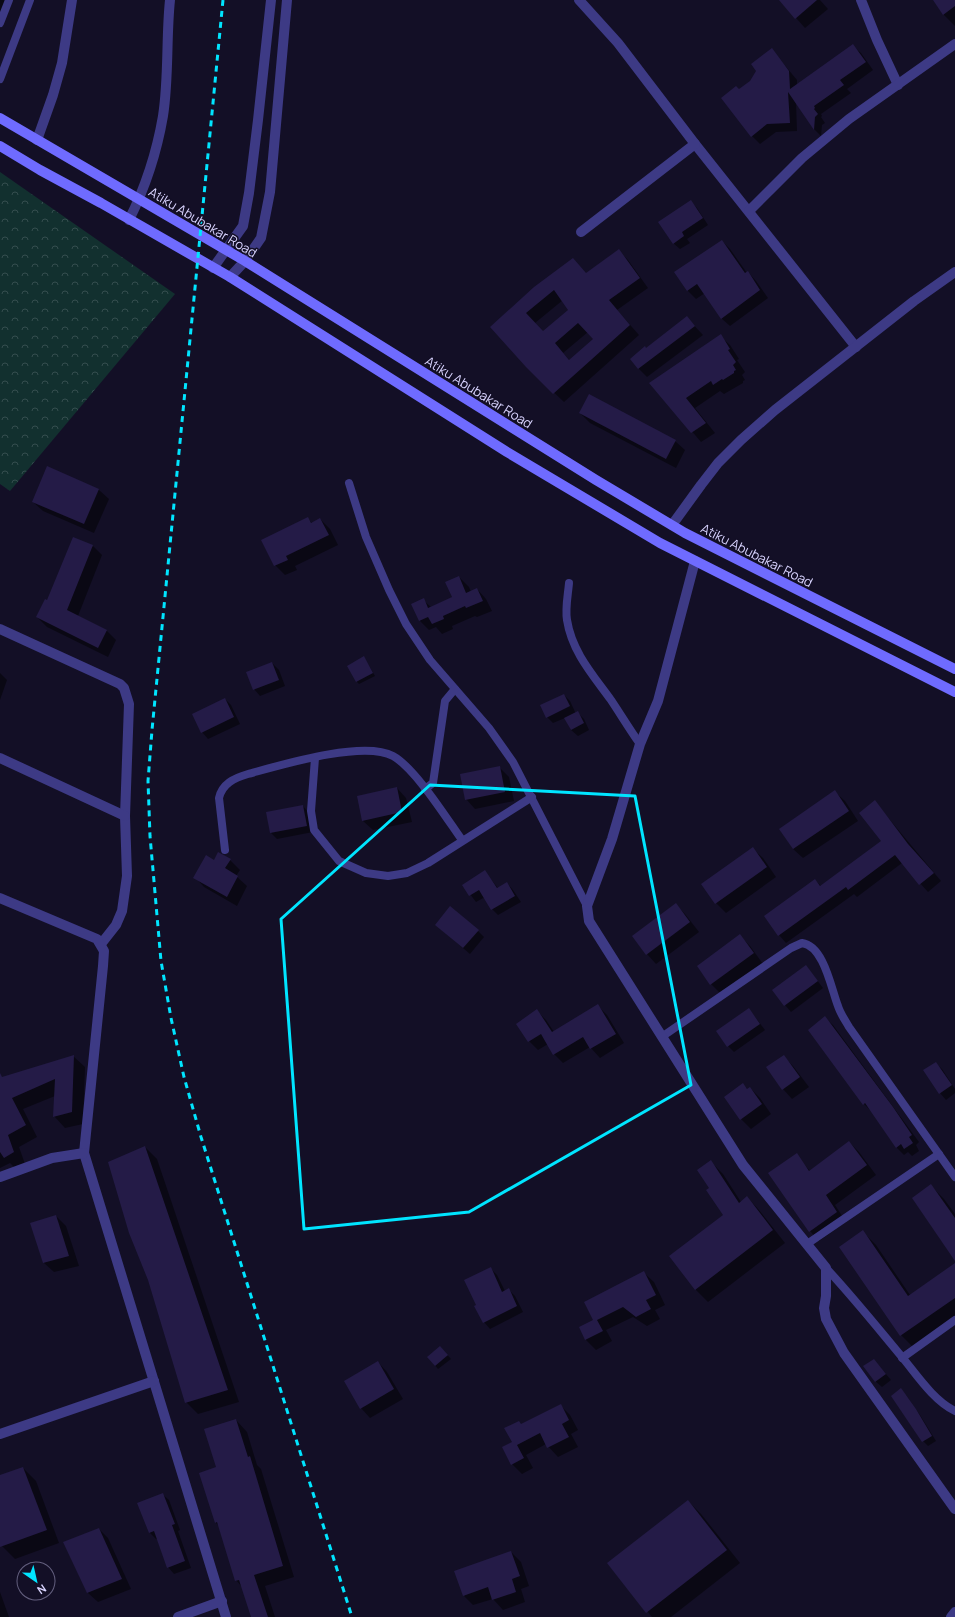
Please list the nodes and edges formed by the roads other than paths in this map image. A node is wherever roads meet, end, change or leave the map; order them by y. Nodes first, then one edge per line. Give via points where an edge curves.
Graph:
1 (9, 0) edge
2 (30, 0) edge
3 (72, 0) edge
4 (170, 0) edge
5 (271, 0) edge
6 (287, 0) edge
7 (579, 0) edge
8 (861, 0) edge
9 (0, 23) edge
10 (955, 44) edge
11 (0, 79) edge
12 (898, 85) junction
13 (0, 118) edge
14 (37, 140) junction
15 (695, 144) junction
16 (0, 146) edge
17 (140, 199) junction
18 (749, 211) junction
19 (130, 220) junction
20 (581, 232) dead end
21 (226, 251) junction
22 (245, 261) junction
23 (214, 268) junction
24 (955, 272) edge
25 (230, 278) junction
26 (856, 347) junction
27 (349, 483) dead end
28 (672, 525) junction
29 (695, 561) junction
30 (569, 583) dead end
31 (0, 629) edge
32 (955, 669) edge
33 (455, 689) junction
34 (955, 692) edge
35 (640, 744) junction
36 (0, 758) edge
37 (315, 758) junction
38 (425, 790) junction
39 (532, 797) junction
40 (126, 816) junction
41 (462, 840) junction
42 (225, 850) dead end
43 (0, 898) edge
44 (587, 906) junction
45 (101, 944) junction
46 (663, 1036) junction
47 (84, 1153) junction
48 (939, 1154) junction
49 (0, 1177) edge
50 (955, 1177) edge
51 (807, 1244) junction
52 (826, 1268) junction
53 (955, 1320) edge
54 (902, 1358) junction
55 (154, 1381) junction
56 (955, 1411) edge
57 (0, 1434) edge
58 (955, 1509) edge
59 (222, 1601) junction
60 (955, 1612) edge
61 (178, 1617) edge
62 (226, 1617) edge
63 (951, 1617) edge

1 - 9 lane
2 - 11 lane
3 - 14 street via 62,64
4 - 17 street via 163,116
5 - 21 street via 249,193 243,226
6 - 22 street via 270,192 261,238
7 - 15 street via 618,43
8 - 12 street
10 - 12 street
12 - 18 street via 849,119 802,158
13 - 14 street, Atiku Abubakar Road
14 - 17 street, Atiku Abubakar Road
15 - 18 street
15 - 20 street
16 - 19 street
17 - 19 street
17 - 21 street, Atiku Abubakar Road
18 - 26 street
19 - 23 street
21 - 22 street, Atiku Abubakar Road
21 - 23 street
22 - 25 street
22 - 28 street, Atiku Abubakar Road via 556,456
23 - 25 street
24 - 26 street
25 - 29 street via 507,452 630,526
26 - 28 street via 741,440 700,484
27 - 33 lane via 366,537 406,624 430,660
28 - 32 street, Atiku Abubakar Road
29 - 34 street
29 - 35 street via 658,701
30 - 35 lane via 566,609 571,638 581,660
31 - 40 street via 123,686 129,704
33 - 38 lane via 445,701 433,783
33 - 39 lane via 489,728 513,762
35 - 44 street via 612,839
36 - 40 street
37 - 38 lane via 348,752 383,752 394,756
37 - 41 lane via 311,811 314,830 339,861 366,873 388,876 406,873 428,863
37 - 42 lane via 239,777 221,790
38 - 41 lane
39 - 41 lane
39 - 44 lane
40 - 45 street via 127,876 122,911 116,925
43 - 45 street via 97,939
44 - 46 street via 589,921
45 - 47 street via 104,951 103,966
46 - 48 lane via 791,948 802,943 810,945 828,973 838,1007 849,1027
46 - 51 street via 744,1165
47 - 49 street via 52,1158
47 - 55 street
48 - 50 lane
48 - 51 lane
51 - 52 street
52 - 54 lane
52 - 58 street via 826,1319 844,1353
53 - 54 lane
54 - 56 lane via 939,1400
55 - 57 street
55 - 59 street
59 - 61 street
59 - 62 street
60 - 63 street

